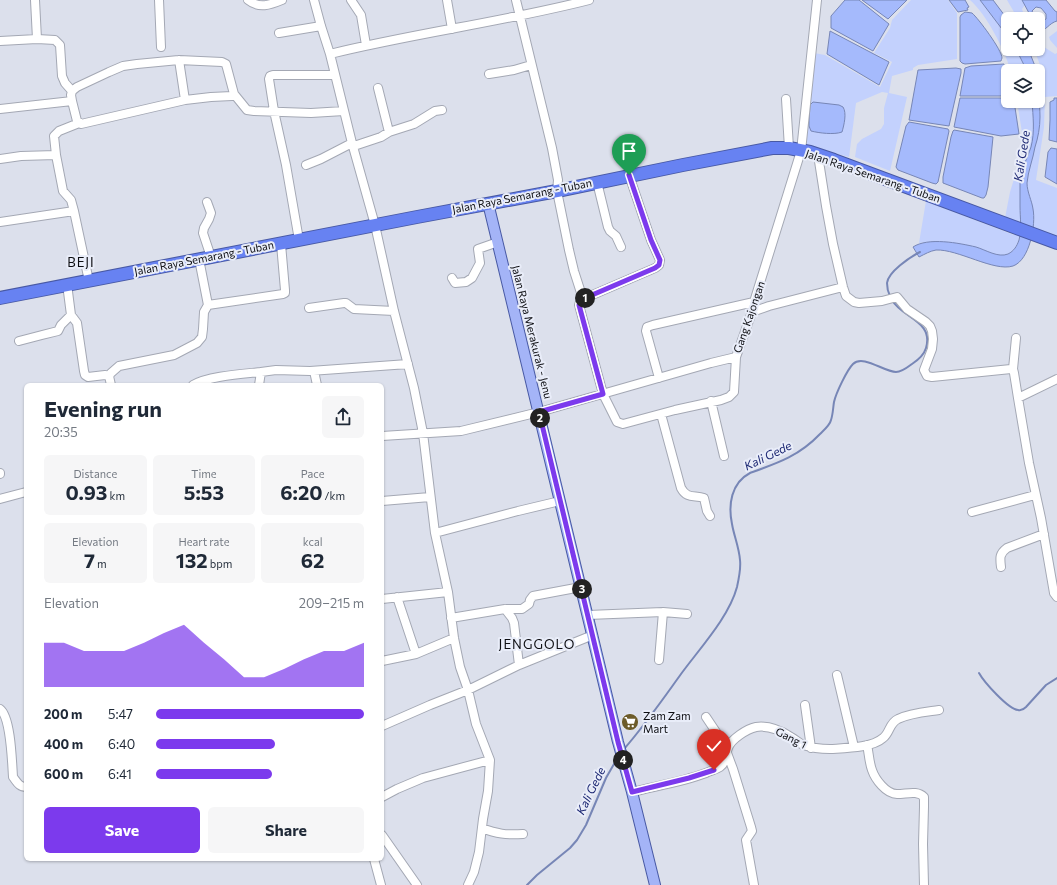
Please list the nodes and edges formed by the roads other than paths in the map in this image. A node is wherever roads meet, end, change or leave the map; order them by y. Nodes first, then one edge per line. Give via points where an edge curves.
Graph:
1 (35, 0) edge
2 (159, 0) edge
3 (248, 0) edge
4 (282, 0) edge
5 (314, 0) edge
6 (351, 0) edge
7 (447, 0) edge
8 (516, 0) edge
9 (589, 0) edge
10 (815, 1) edge
11 (519, 15) junction
12 (321, 26) junction
13 (452, 29) junction
14 (279, 33) dead end
15 (37, 40) junction
16 (0, 41) edge
17 (366, 45) junction
18 (161, 47) dead end
19 (330, 54) junction
20 (179, 60) junction
21 (532, 65) junction
22 (489, 74) dead end
23 (335, 75) junction
24 (378, 88) dead end
25 (72, 91) junction
26 (234, 94) junction
27 (786, 99) dead end
28 (185, 100) junction
29 (72, 101) junction
30 (0, 109) edge
31 (442, 110) dead end
32 (274, 111) junction
33 (344, 111) junction
34 (79, 123) junction
35 (389, 132) junction
36 (353, 144) junction
37 (789, 148) junction
38 (801, 151) junction
39 (56, 155) junction
40 (818, 155) junction
41 (0, 158) edge
42 (306, 165) dead end
43 (629, 175) junction
44 (597, 182) junction
45 (557, 191) junction
46 (207, 202) dead end
47 (488, 203) junction
48 (74, 211) junction
49 (0, 222) edge
50 (375, 225) junction
51 (299, 240) junction
52 (498, 242) junction
53 (1057, 243) edge
54 (281, 244) junction
55 (621, 247) dead end
56 (211, 257) junction
57 (199, 259) junction
58 (452, 278) dead end
59 (88, 281) junction
60 (67, 284) junction
61 (842, 287) junction
62 (0, 298) edge
63 (583, 299) junction
64 (754, 302) junction
65 (208, 305) junction
66 (309, 308) dead end
67 (394, 311) junction
68 (752, 312) junction
69 (71, 316) junction
70 (1016, 338) dead end
71 (19, 342) dead end
72 (736, 357) junction
73 (408, 364) junction
74 (1013, 369) junction
75 (314, 371) junction
76 (260, 372) junction
77 (109, 376) junction
78 (660, 378) junction
79 (1057, 380) edge
80 (111, 383) edge
81 (196, 383) edge
82 (260, 383) edge
83 (317, 383) edge
84 (603, 394) junction
85 (1018, 398) junction
86 (711, 401) junction
87 (539, 412) junction
88 (661, 414) junction
89 (422, 433) junction
90 (384, 436) edge
91 (724, 456) dead end
92 (24, 493) edge
93 (1035, 495) junction
94 (430, 497) junction
95 (0, 499) edge
96 (384, 501) edge
97 (560, 501) junction
98 (972, 512) dead end
99 (710, 516) dead end
100 (436, 533) junction
101 (1044, 534) junction
102 (1002, 567) dead end
103 (581, 587) junction
104 (448, 592) junction
105 (397, 597) junction
106 (1057, 597) edge
107 (384, 599) edge
108 (505, 609) junction
109 (663, 612) junction
110 (687, 614) dead end
111 (588, 615) junction
112 (451, 618) junction
113 (593, 635) junction
114 (454, 638) junction
115 (416, 654) junction
116 (659, 660) dead end
117 (384, 661) edge
118 (519, 665) junction
119 (837, 675) dead end
120 (468, 690) junction
121 (805, 705) dead end
122 (0, 709) edge
123 (939, 710) dead end
124 (706, 717) dead end
125 (384, 725) edge
126 (867, 745) junction
127 (854, 747) junction
128 (811, 748) junction
129 (727, 753) junction
130 (490, 760) junction
131 (24, 786) edge
132 (632, 792) junction
133 (384, 796) edge
134 (482, 828) junction
135 (523, 834) dead end
136 (384, 838) edge
137 (375, 861) edge
138 (381, 885) edge
139 (417, 885) edge
140 (468, 885) edge
141 (655, 885) edge
142 (754, 885) edge
143 (924, 885) edge

1 - 15 street
2 - 18 street
3 - 4 street via 264,6
5 - 12 street
6 - 17 street via 361,15
7 - 13 street
8 - 11 street
9 - 11 street
10 - 38 street, Gang Kajongan
11 - 13 street
11 - 21 street
12 - 14 street
12 - 19 street
13 - 17 street
15 - 16 street
15 - 25 street via 55,40 60,44 63,80
17 - 19 street
19 - 23 street
20 - 25 street via 123,66
20 - 26 street via 226,64
20 - 28 street
21 - 22 street
21 - 45 street via 554,155
23 - 32 street via 270,76
23 - 33 street
24 - 35 street
25 - 29 street
26 - 28 street
26 - 32 street via 247,110
27 - 37 street
28 - 34 street
29 - 30 street
29 - 34 street
31 - 35 street via 435,111 414,124
32 - 33 street
32 - 51 street
33 - 36 street
34 - 39 street via 59,131 54,136
35 - 36 street via 381,138
36 - 42 street
36 - 50 street
37 - 38 highway, Jalan Raya Semarang - Tuban
37 - 43 highway, Jalan Raya Semarang - Tuban via 772,148
38 - 40 highway, Jalan Raya Semarang - Tuban
38 - 64 street, Gang Kajongan
39 - 41 street
39 - 48 street via 63,191 71,200
40 - 53 highway, Jalan Raya Semarang - Tuban
40 - 61 street
43 - 44 highway, Jalan Raya Semarang - Tuban
43 - 63 street via 660,260 659,265
44 - 45 highway, Jalan Raya Semarang - Tuban
44 - 55 street via 608,227
45 - 47 highway, Jalan Raya Semarang - Tuban
45 - 63 street via 574,271
46 - 56 street via 210,213 203,233
47 - 50 highway, Jalan Raya Semarang - Tuban
47 - 52 main road, Jalan Raya Merakurak - Jenu
48 - 49 street
48 - 59 street
50 - 51 highway, Jalan Raya Semarang - Tuban
50 - 67 street
51 - 54 highway, Jalan Raya Semarang - Tuban
52 - 58 street via 478,248 480,263 470,280 455,283
52 - 87 main road, Jalan Raya Merakurak - Jenu
54 - 56 highway, Jalan Raya Semarang - Tuban
54 - 65 street via 285,293
56 - 57 highway, Jalan Raya Semarang - Tuban
57 - 59 highway, Jalan Raya Semarang - Tuban
57 - 65 street
59 - 60 highway, Jalan Raya Semarang - Tuban
60 - 62 highway, Jalan Raya Semarang - Tuban
60 - 69 street
61 - 68 street
61 - 74 street via 846,296 854,302 896,297 930,326 933,339 924,370 927,376
63 - 84 street via 579,305
64 - 68 street, Gang Kajongan
64 - 78 street via 647,327
65 - 77 street via 204,312 202,337 197,343 174,355 119,366
66 - 67 street via 344,303 354,309
67 - 73 street
68 - 72 street, Gang Kajongan
69 - 71 street via 58,331
69 - 77 street via 77,324 85,375
70 - 74 street
72 - 78 street, Gang Kajongan
72 - 86 street via 734,392 729,397
73 - 75 street
73 - 89 street
74 - 85 street
75 - 76 street
75 - 83 street
76 - 81 street
76 - 82 street
77 - 80 street
78 - 84 street, Gang Kajongan
79 - 85 street
84 - 87 street, Gang Kajongan
84 - 88 street via 620,424
85 - 93 street
86 - 88 street
86 - 91 street
87 - 89 street, Gang Kajongan via 462,431
87 - 97 main road, Jalan Raya Merakurak - Jenu
88 - 99 street via 680,488 688,496 704,498
89 - 90 street, Gang Kajongan
89 - 94 street
92 - 95 street
93 - 98 street
93 - 101 street
94 - 96 street
94 - 100 street
97 - 100 street
97 - 103 main road, Jalan Raya Merakurak - Jenu
100 - 104 street
101 - 102 street via 1008,548 1001,554
101 - 106 street via 1054,593
103 - 108 street via 534,596 522,609
103 - 111 main road, Jalan Raya Merakurak - Jenu
104 - 105 street
104 - 112 street
105 - 107 street
105 - 115 street
108 - 112 street
108 - 118 street via 514,622
109 - 110 street
109 - 111 street
109 - 116 street
111 - 113 main road, Jalan Raya Merakurak - Jenu
112 - 114 street
113 - 118 street
113 - 132 main road, Jalan Raya Merakurak - Jenu
114 - 115 street
114 - 120 street
115 - 117 street
118 - 120 street
119 - 127 street
120 - 125 street
120 - 130 street via 476,724
121 - 128 street
122 - 131 street via 4,712 8,724 13,777 18,784
123 - 126 street, Gang 1 via 911,714 896,720 884,738
124 - 129 street
126 - 127 street, Gang 1
126 - 143 street via 870,765 886,790 895,794 917,793 924,797
127 - 128 street, Gang 1
128 - 129 street, Gang 1 via 775,728 756,727 735,738 727,748
129 - 132 street, Gang 1 via 721,766 714,770
129 - 142 street via 752,831 746,840
130 - 133 street via 423,778
130 - 134 street
132 - 141 main road, Jalan Raya Merakurak - Jenu
134 - 135 street via 494,833
134 - 140 street via 479,852
136 - 139 street
137 - 138 street

